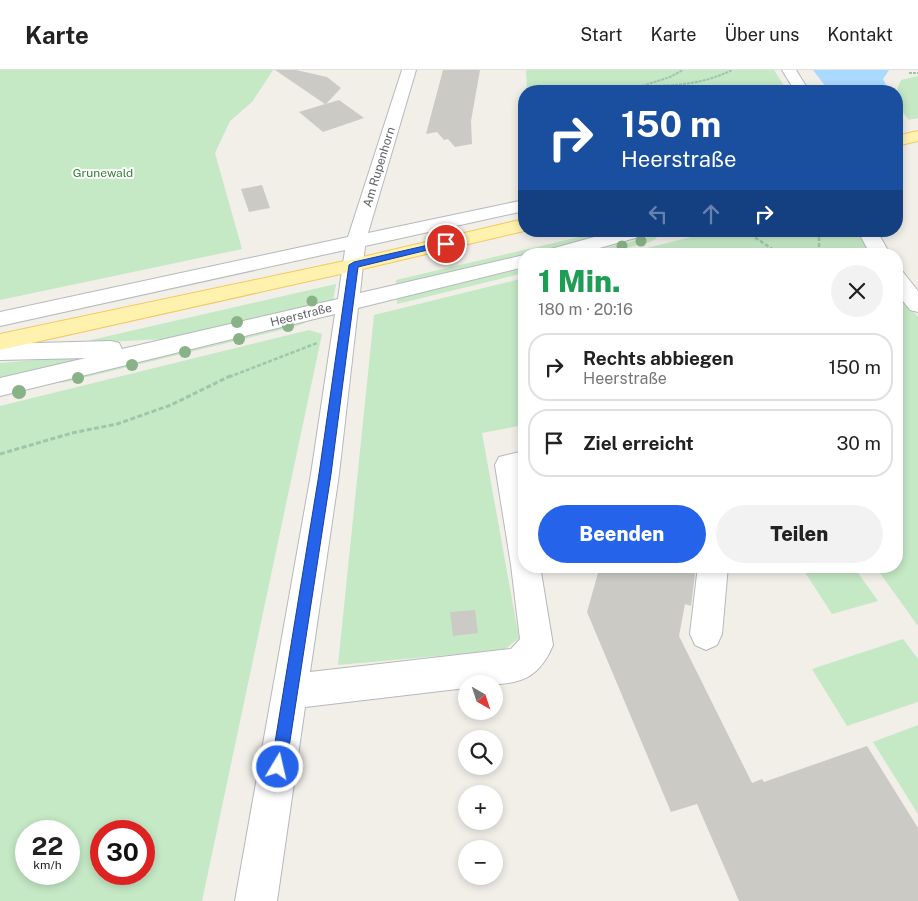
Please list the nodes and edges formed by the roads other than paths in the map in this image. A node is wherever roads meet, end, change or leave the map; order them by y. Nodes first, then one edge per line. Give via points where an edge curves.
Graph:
1 (409, 70) edge
2 (790, 70) edge
3 (799, 85) edge
4 (918, 136) edge
5 (903, 139) edge
6 (518, 206) edge
7 (518, 226) edge
8 (617, 237) edge
9 (870, 237) edge
10 (356, 242) junction
11 (576, 248) edge
12 (877, 248) edge
13 (518, 262) edge
14 (354, 265) junction
15 (903, 285) edge
16 (219, 294) junction
17 (349, 303) junction
18 (918, 304) edge
19 (0, 319) edge
20 (0, 342) edge
21 (166, 347) junction
22 (0, 352) edge
23 (0, 387) edge
24 (518, 463) edge
25 (518, 525) edge
26 (526, 573) edge
27 (712, 573) edge
28 (706, 634) dead end
29 (290, 690) junction
30 (256, 901) edge

1 - 10 street, Am Rupenhorn
2 - 3 street
4 - 5 main road
6 - 10 street
7 - 14 main road
8 - 11 street
9 - 12 street
10 - 14 street, Am Rupenhorn
10 - 16 street
10 - 19 street
13 - 17 street, Heerstraße
14 - 16 main road
14 - 17 street, Am Rupenhorn
15 - 18 street
16 - 20 main road
17 - 21 street, Heerstraße
17 - 29 street, Am Rupenhorn via 324,484
21 - 22 street, Heerstraße
21 - 23 street, Heerstraße
24 - 25 street via 508,465
26 - 29 street via 538,645 519,665
27 - 28 street
29 - 30 street, Am Rupenhorn

